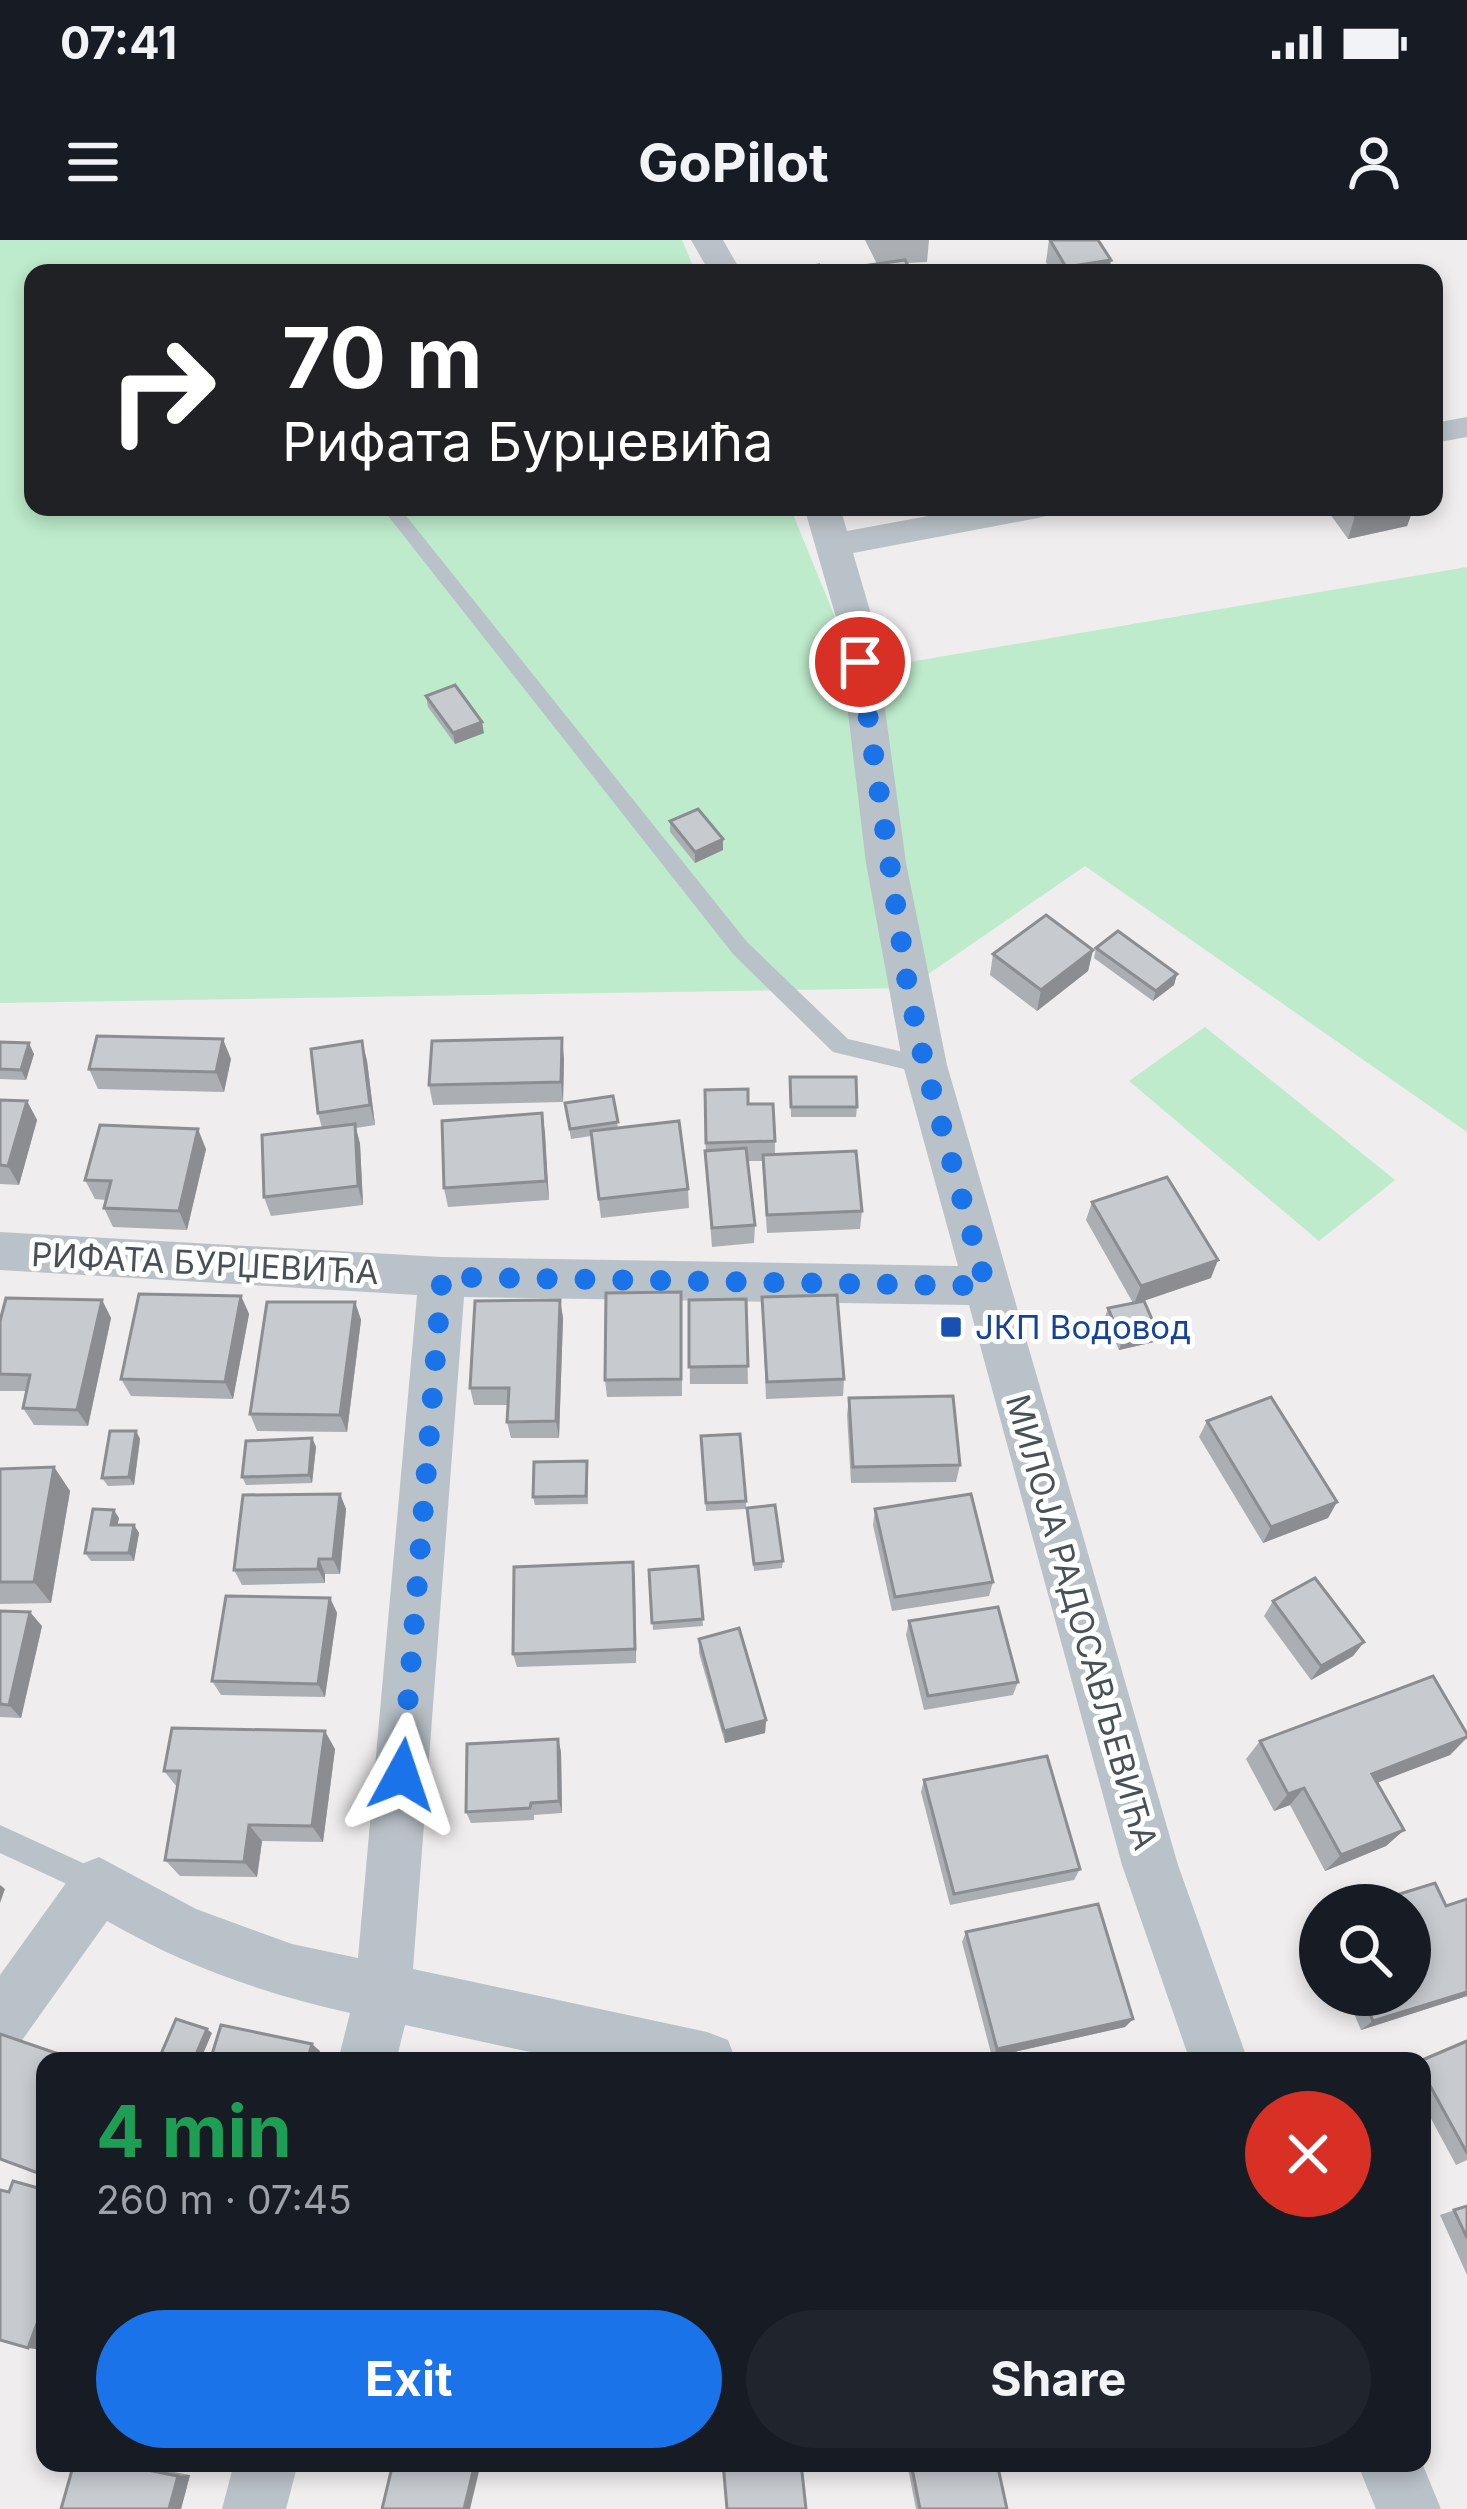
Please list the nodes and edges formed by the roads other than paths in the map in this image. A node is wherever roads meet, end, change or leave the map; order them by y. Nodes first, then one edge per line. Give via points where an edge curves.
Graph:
1 (397, 516) edge
2 (939, 516) edge
3 (828, 526) edge
4 (925, 1066) junction
5 (0, 1251) edge
6 (442, 1277) junction
7 (986, 1286) junction
8 (0, 1839) edge
9 (99, 1885) junction
10 (383, 1995) junction
11 (0, 2023) edge
12 (369, 2052) edge
13 (663, 2052) edge
14 (1216, 2052) edge
15 (264, 2472) edge
16 (1393, 2472) edge
17 (254, 2509) edge
18 (1409, 2509) edge

1 - 4 lane via 740,948 841,1046
2 - 3 street, МИЛОЈА РАДОСАВЉЕВИЋА
3 - 4 street, МИЛОЈА РАДОСАВЉЕВИЋА via 855,622 886,863
4 - 7 street, МИЛОЈА РАДОСАВЉЕВИЋА
5 - 6 street, РИФАТА БУРЏЕВИЋА
6 - 7 street, РИФАТА БУРЏЕВИЋА
6 - 10 street
7 - 14 street, МИЛОЈА РАДОСАВЉЕВИЋА via 1150,1865
8 - 9 lane
9 - 10 street via 181,1932
9 - 11 street
10 - 12 street
10 - 13 street
15 - 17 street
16 - 18 street

